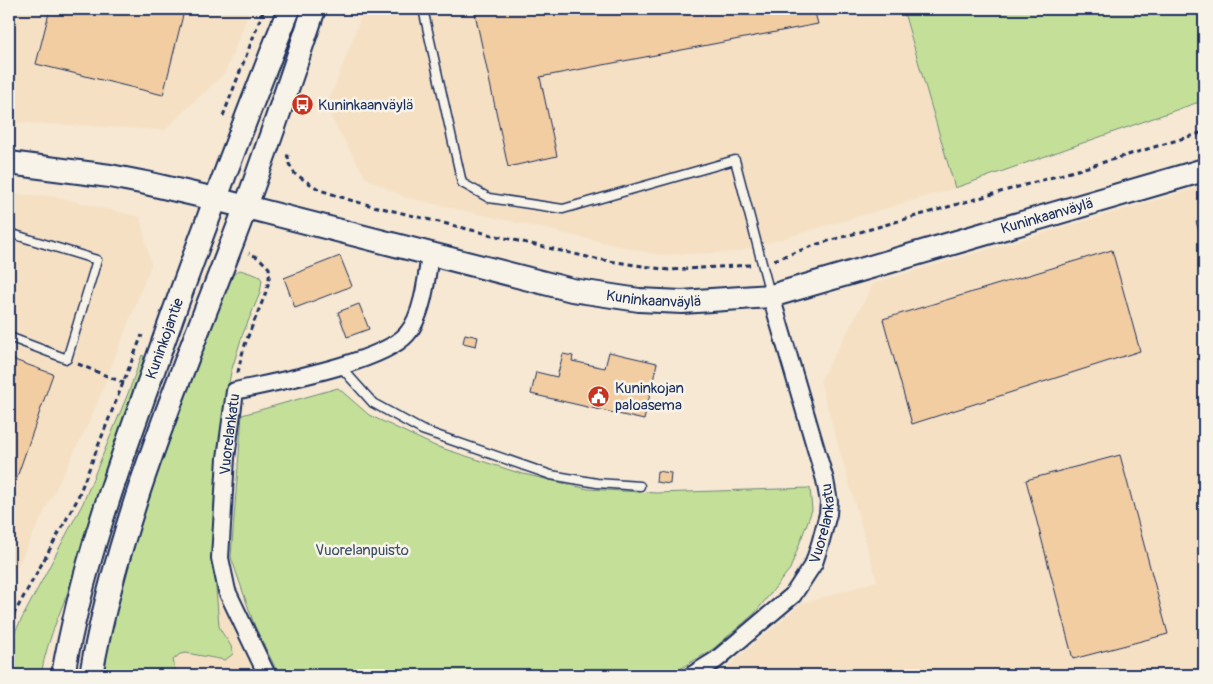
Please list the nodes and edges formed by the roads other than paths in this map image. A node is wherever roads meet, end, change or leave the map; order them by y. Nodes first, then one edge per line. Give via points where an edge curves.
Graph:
1 (289, 9) edge
2 (314, 9) edge
3 (423, 9) edge
4 (9, 164) edge
5 (1204, 170) edge
6 (215, 199) junction
7 (246, 207) junction
8 (9, 232) edge
9 (430, 254) junction
10 (771, 296) junction
11 (9, 337) edge
12 (340, 366) junction
13 (640, 486) dead end
14 (63, 675) edge
15 (91, 675) edge
16 (267, 675) edge
17 (692, 675) edge

1 - 6 main road, Kuninkojantie
2 - 7 main road, Kuninkojantie
3 - 10 lane via 462,183 488,198 563,209 735,160
4 - 6 main road, Kuninkaanväylä via 110,176
5 - 10 main road, Kuninkaanväylä
6 - 7 main road, Kuninkaanväylä
6 - 14 main road, Kuninkojantie via 115,476 74,618
7 - 9 main road, Kuninkaanväylä
7 - 15 main road, Kuninkojantie via 141,484 108,594
8 - 11 lane via 97,260 67,359
9 - 10 main road, Kuninkaanväylä via 572,290 639,300 682,302
9 - 12 street, Vuorelankatu via 418,314 408,333 382,352
10 - 17 street, Vuorelankatu via 825,480 828,514 814,563 793,595 716,660
12 - 13 lane via 373,403 422,430 551,475
12 - 16 street, Vuorelankatu via 234,391 220,558 226,591

